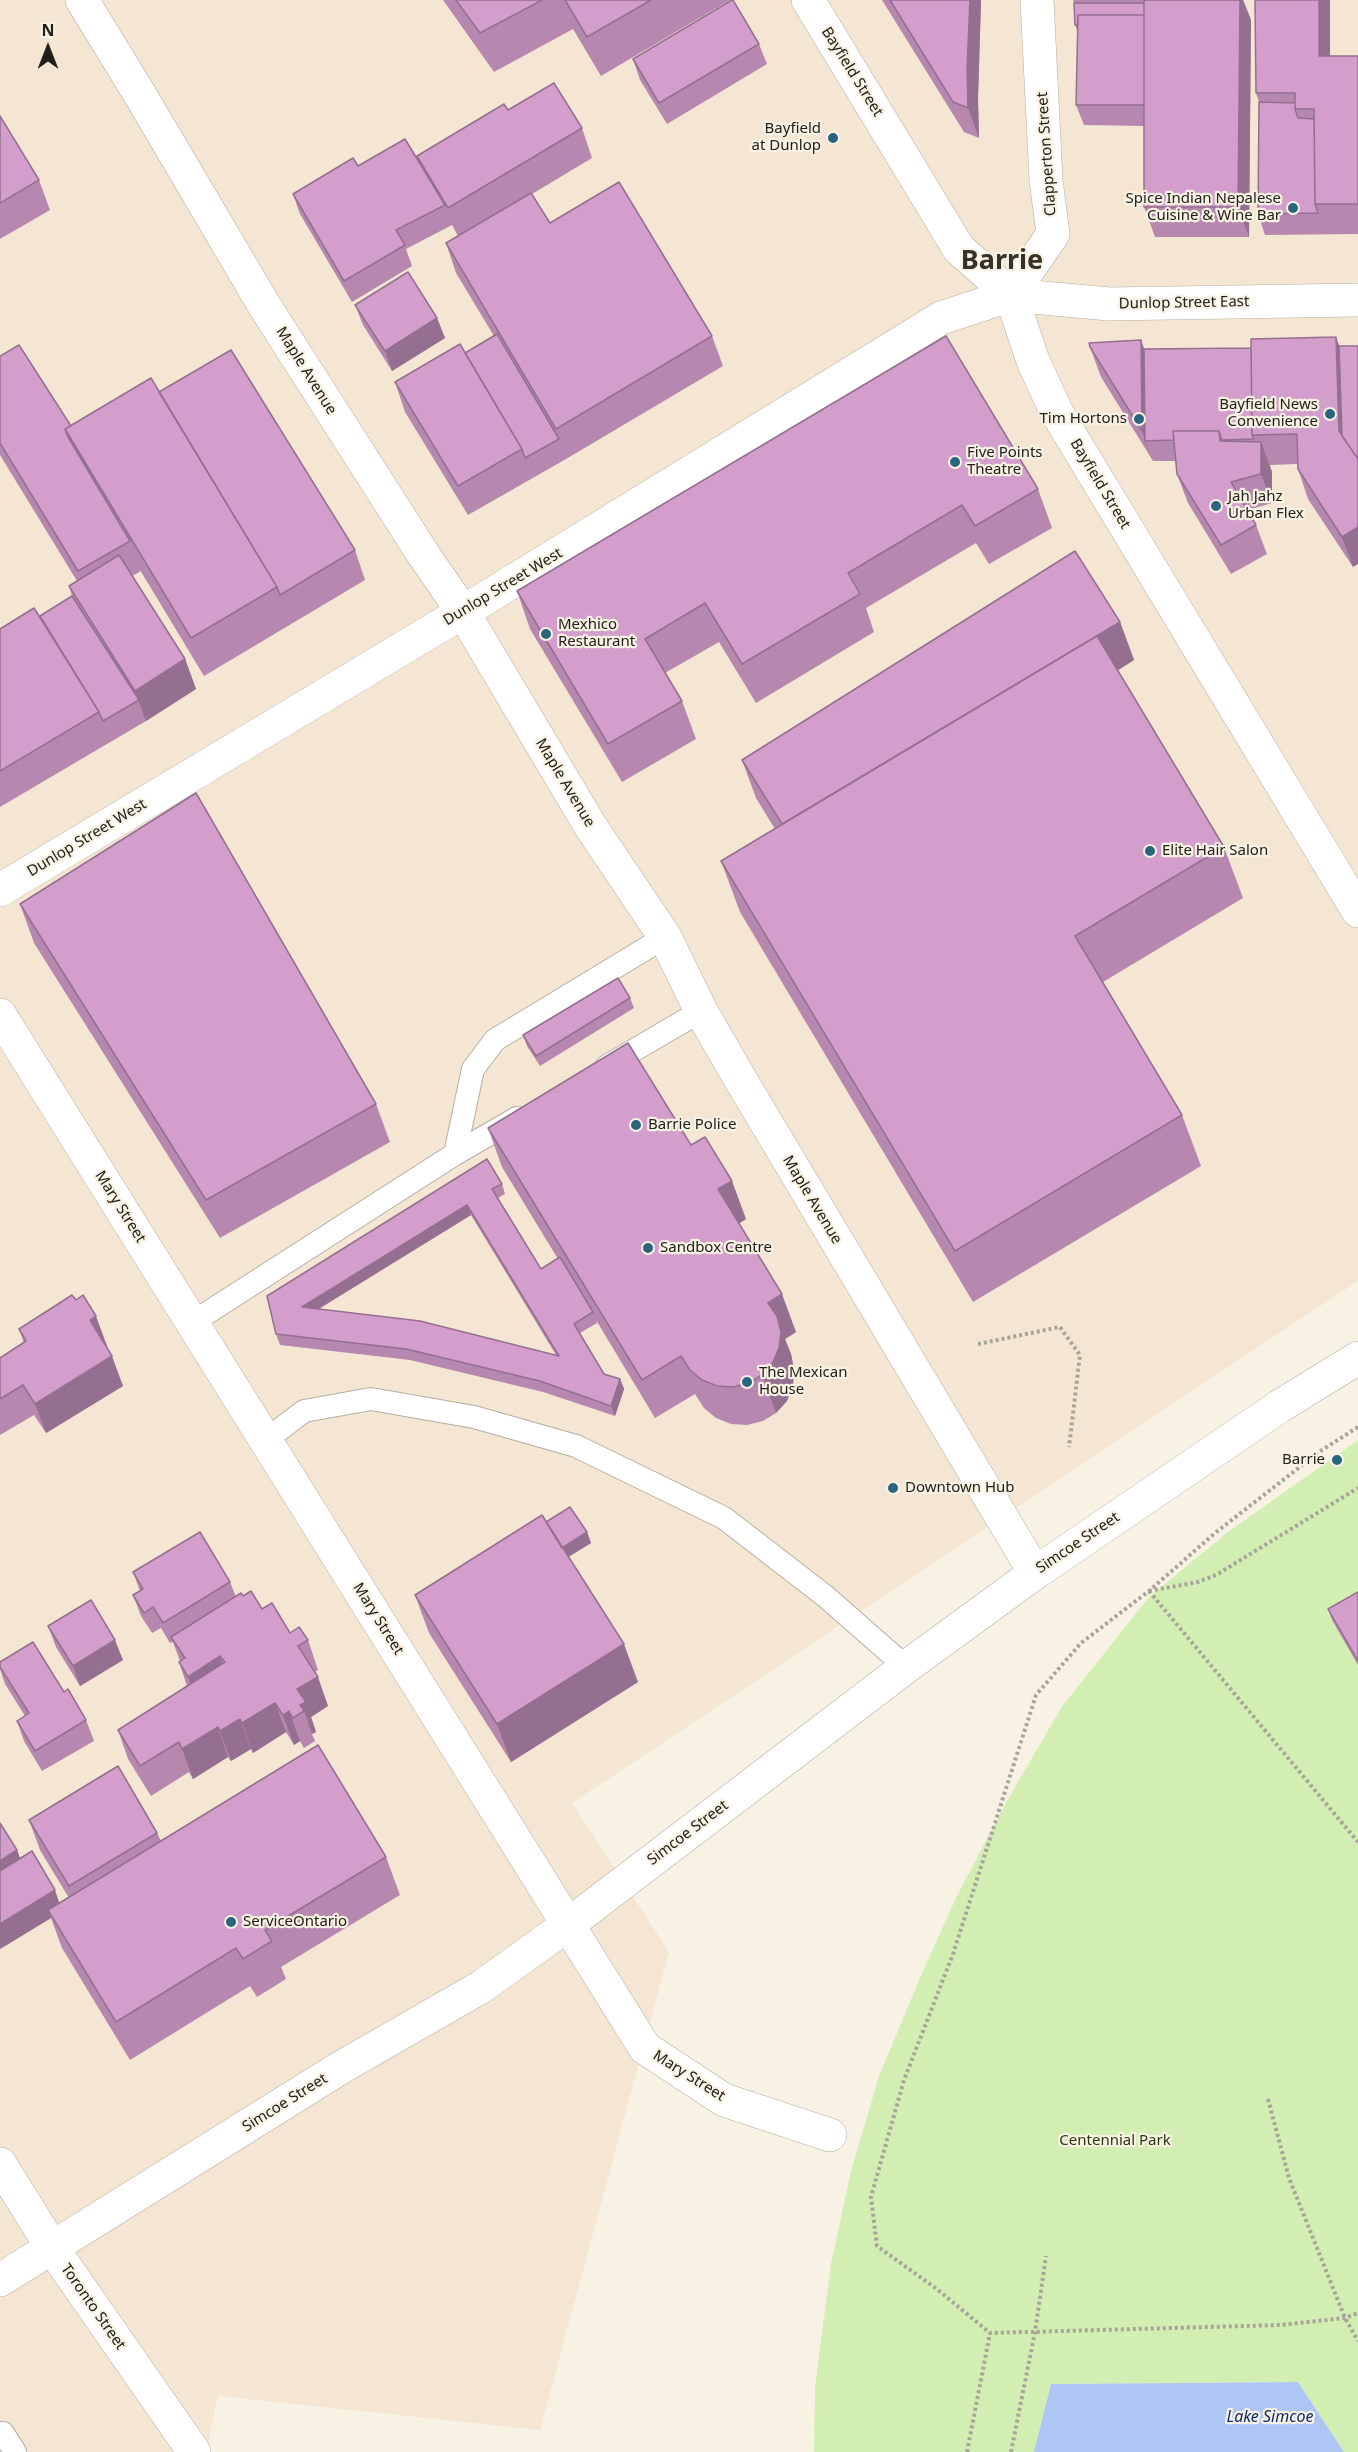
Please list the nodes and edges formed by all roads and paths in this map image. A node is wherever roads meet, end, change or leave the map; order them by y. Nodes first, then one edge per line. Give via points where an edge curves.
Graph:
1 (82, 0) edge
2 (808, 0) edge
3 (1037, 0) edge
4 (1011, 295) junction
5 (1358, 300) edge
6 (463, 612) junction
7 (0, 890) edge
8 (1358, 911) edge
9 (664, 937) junction
10 (701, 1011) junction
11 (0, 1015) edge
12 (586, 1078) edge
13 (536, 1107) edge
14 (455, 1154) junction
15 (193, 1322) junction
16 (978, 1344) dead end
17 (1358, 1358) edge
18 (1358, 1427) edge
19 (266, 1440) junction
20 (1069, 1447) dead end
21 (1358, 1488) edge
22 (1035, 1573) junction
23 (1149, 1591) junction
24 (906, 1667) junction
25 (1358, 1842) edge
26 (569, 1924) junction
27 (1268, 2099) dead end
28 (830, 2136) dead end
29 (0, 2164) edge
30 (53, 2249) junction
31 (1046, 2256) dead end
32 (0, 2280) edge
33 (1358, 2313) edge
34 (1345, 2318) junction
35 (1035, 2332) junction
36 (990, 2333) junction
37 (1358, 2341) edge
38 (192, 2451) edge
39 (967, 2452) edge
40 (1011, 2452) edge

1 - 6 main road, Maple Avenue via 264,305
2 - 4 main road, Bayfield Street via 959,249
3 - 4 main road, Clapperton Street via 1046,180 1053,234
4 - 5 main road, Dunlop Street East via 1109,304
4 - 6 main road, Dunlop Street West via 941,318
4 - 8 main road, Bayfield Street via 1033,361 1057,413
6 - 7 main road, Dunlop Street West
6 - 9 main road, Maple Avenue via 591,827
9 - 10 main road, Maple Avenue
9 - 14 lane via 495,1040 473,1069
10 - 12 lane
10 - 22 main road, Maple Avenue
11 - 15 main road, Mary Street
13 - 14 lane
14 - 15 lane
15 - 19 main road, Mary Street
16 - 20 path via 1060,1327 1080,1355
17 - 22 main road, Simcoe Street via 1280,1406
18 - 23 path via 1319,1452 1215,1533
19 - 24 lane via 304,1411 371,1399 474,1417 576,1446 724,1518 825,1596
19 - 26 main road, Mary Street
21 - 23 path via 1216,1575
22 - 24 main road, Simcoe Street
23 - 25 path
23 - 36 path via 1082,1643 1036,1695 953,1954 903,2080 871,2197 877,2246
24 - 26 main road, Simcoe Street
26 - 28 main road, Mary Street via 645,2048 724,2100
26 - 30 main road, Simcoe Street via 481,1987 340,2068
27 - 34 path via 1289,2178
29 - 30 main road, Toronto Street
30 - 32 main road, Simcoe Street
30 - 38 main road, Toronto Street
31 - 35 path
33 - 34 path
34 - 35 path via 1280,2325
34 - 37 path
35 - 36 path
35 - 40 path
36 - 39 path

